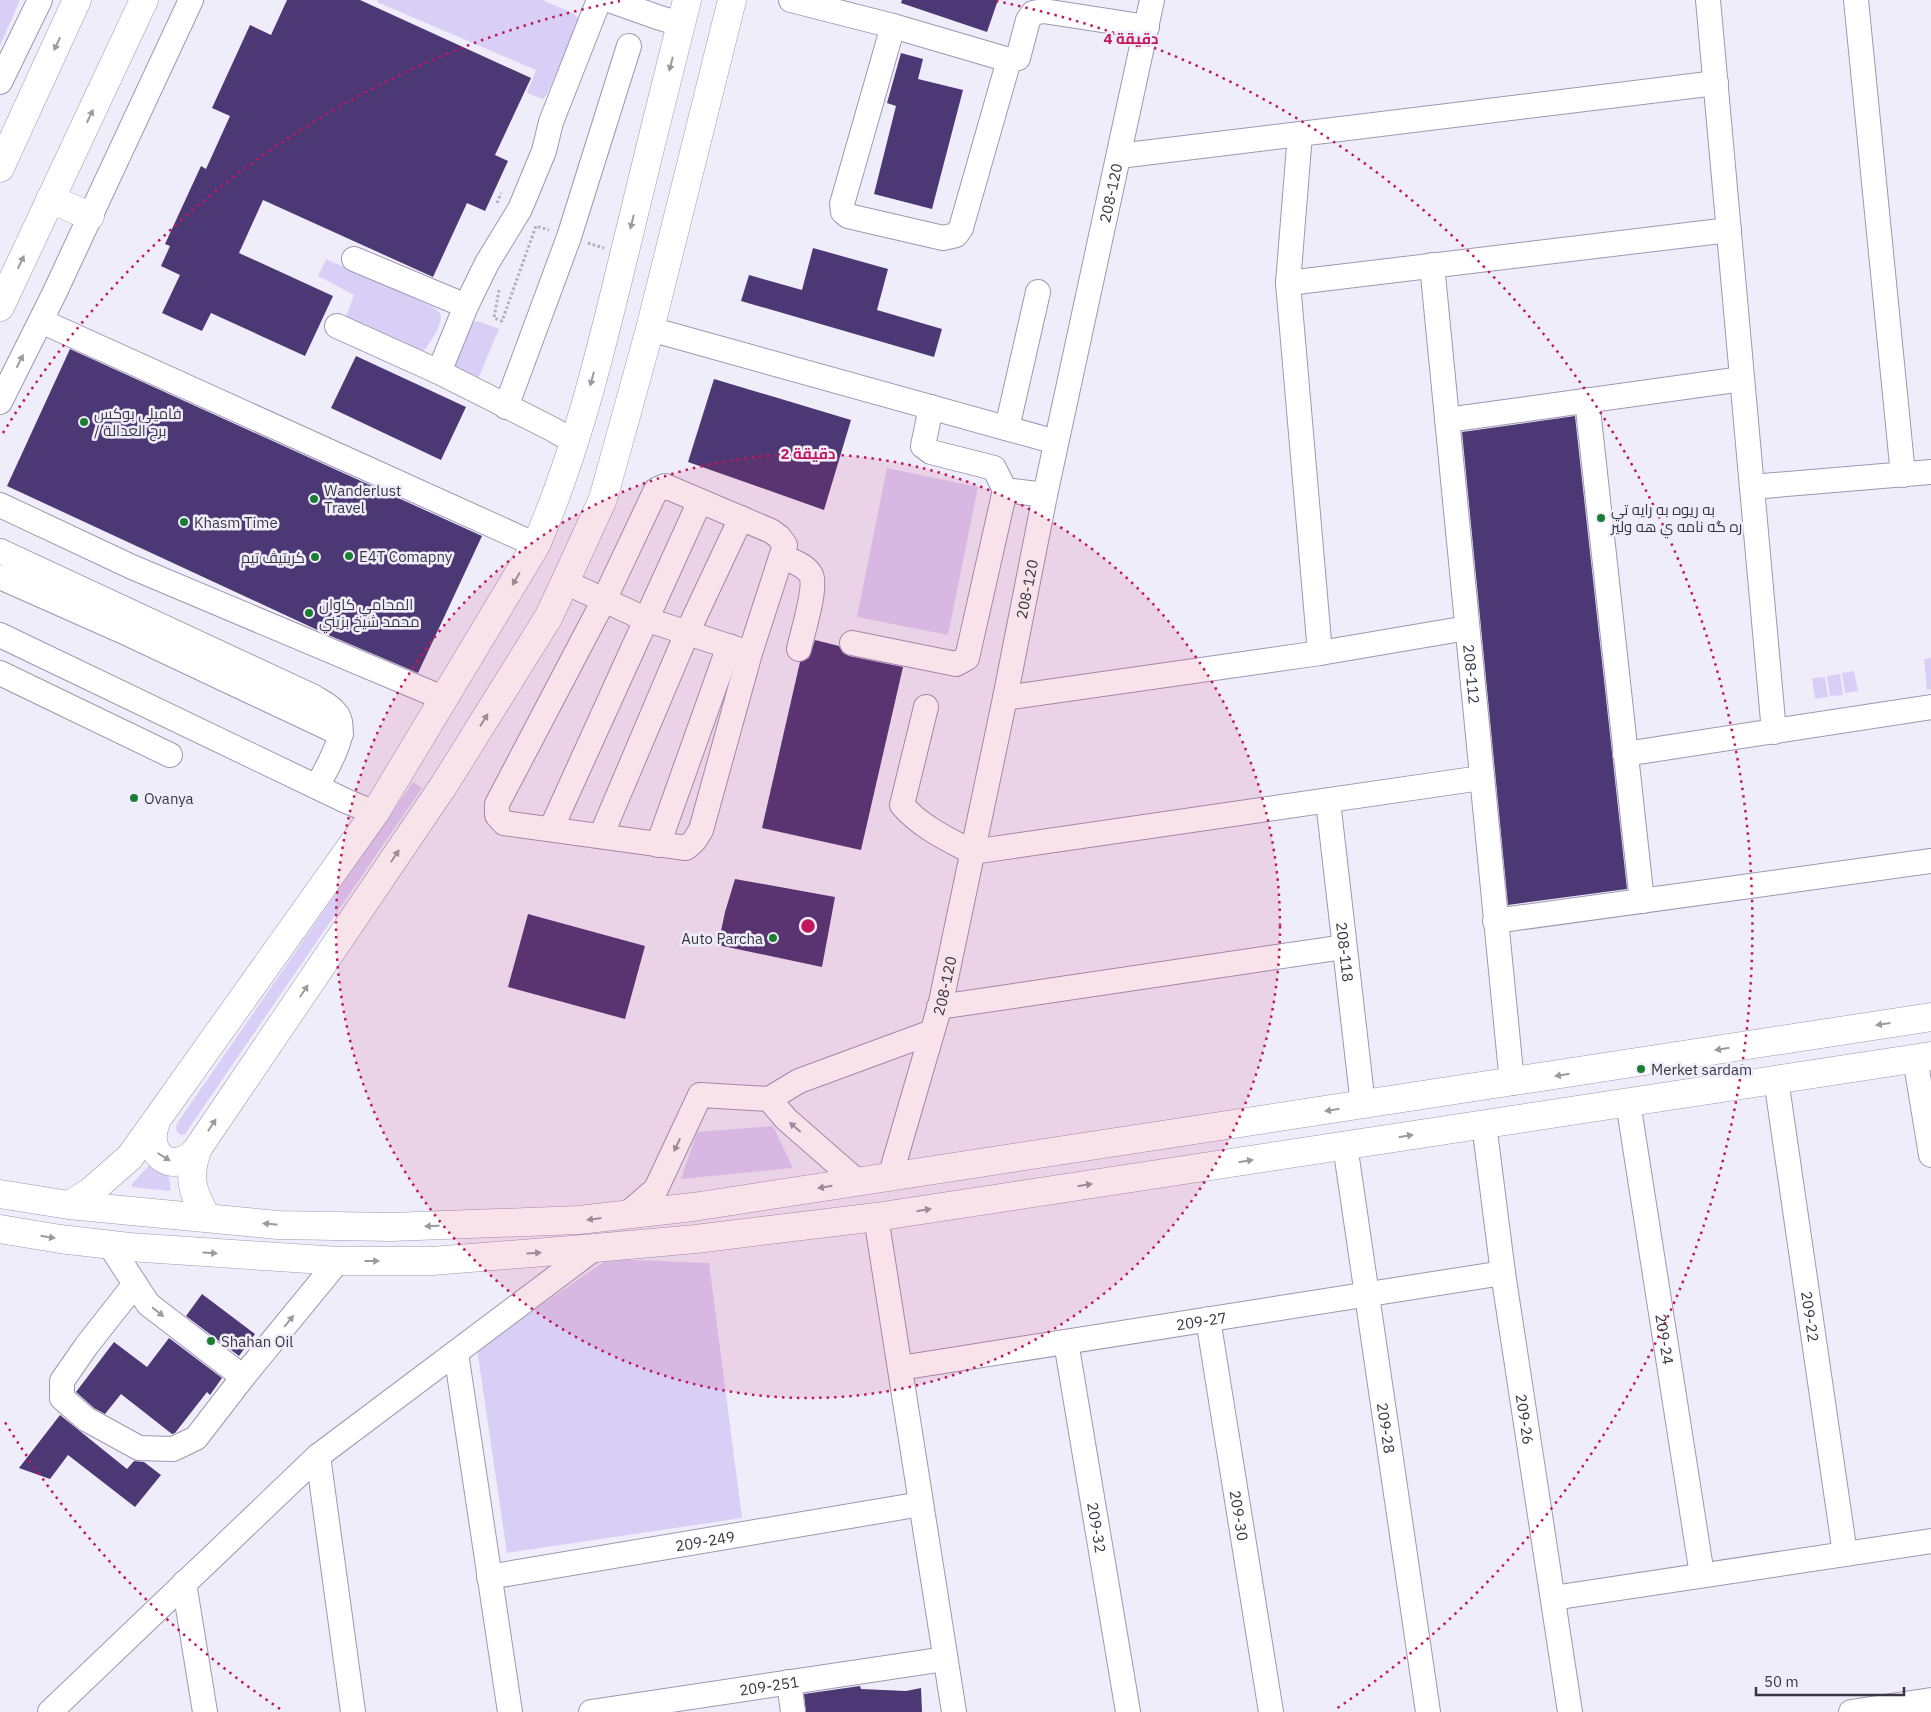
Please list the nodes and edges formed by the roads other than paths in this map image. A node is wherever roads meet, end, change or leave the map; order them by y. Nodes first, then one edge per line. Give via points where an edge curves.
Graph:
1 (40, 0) edge
2 (78, 0) edge
3 (191, 0) edge
4 (599, 0) edge
5 (608, 0) edge
6 (732, 0) edge
7 (791, 0) edge
8 (1152, 0) edge
9 (1708, 0) edge
10 (1856, 0) edge
11 (135, 3) edge
12 (684, 12) edge
13 (893, 26) junction
14 (1147, 27) junction
15 (629, 46) dead end
16 (1009, 60) junction
17 (0, 82) edge
18 (1716, 83) junction
19 (1300, 134) junction
20 (1119, 156) junction
21 (0, 168) edge
22 (50, 199) junction
23 (90, 216) junction
24 (1729, 230) junction
25 (354, 259) dead end
26 (1432, 266) junction
27 (1288, 283) junction
28 (1038, 292) dead end
29 (466, 306) junction
30 (0, 307) edge
31 (41, 321) junction
32 (337, 326) dead end
33 (650, 329) junction
34 (439, 372) junction
35 (1742, 379) junction
36 (1587, 400) junction
37 (0, 402) edge
38 (506, 407) junction
39 (931, 407) junction
40 (1447, 420) junction
41 (1007, 428) junction
42 (574, 442) junction
43 (1056, 442) junction
44 (1931, 472) edge
45 (1903, 475) junction
46 (1752, 487) junction
47 (1005, 490) junction
48 (1045, 495) junction
49 (700, 501) junction
50 (0, 505) edge
51 (741, 518) junction
52 (536, 545) junction
53 (0, 551) edge
54 (782, 556) junction
55 (0, 577) edge
56 (565, 582) junction
57 (604, 600) junction
58 (645, 619) junction
59 (1467, 628) junction
60 (687, 632) junction
61 (0, 635) edge
62 (852, 643) dead end
63 (799, 649) dead end
64 (740, 650) junction
65 (1320, 653) junction
66 (0, 673) edge
67 (1005, 698) junction
68 (445, 699) junction
69 (926, 706) dead end
70 (1931, 707) edge
71 (1774, 732) junction
72 (341, 734) junction
73 (1625, 754) junction
74 (170, 755) dead end
75 (1481, 778) junction
76 (317, 787) junction
77 (1328, 800) junction
78 (375, 813) junction
79 (551, 829) junction
80 (601, 836) junction
81 (658, 844) junction
82 (972, 852) junction
83 (1931, 861) edge
84 (1642, 901) junction
85 (1495, 921) junction
86 (1344, 947) junction
87 (939, 1007) junction
88 (1931, 1018) edge
89 (932, 1032) junction
90 (1825, 1033) junction
91 (1923, 1057) edge
92 (1830, 1071) junction
93 (1776, 1079) junction
94 (1512, 1083) junction
95 (769, 1099) junction
96 (1628, 1102) junction
97 (1363, 1105) junction
98 (156, 1122) junction
99 (1484, 1124) junction
100 (1345, 1145) junction
101 (198, 1148) junction
102 (1931, 1155) edge
103 (890, 1177) junction
104 (858, 1182) junction
105 (0, 1194) edge
106 (69, 1205) junction
107 (626, 1215) junction
108 (876, 1217) junction
109 (207, 1218) junction
110 (0, 1229) edge
111 (109, 1244) junction
112 (595, 1248) junction
113 (338, 1261) junction
114 (1503, 1273) junction
115 (135, 1284) junction
116 (1367, 1294) junction
117 (1208, 1319) junction
118 (1066, 1342) junction
119 (456, 1353) junction
120 (900, 1368) junction
121 (243, 1377) junction
122 (318, 1456) junction
123 (921, 1504) junction
124 (1931, 1541) edge
125 (1845, 1554) junction
126 (1702, 1575) junction
127 (489, 1577) junction
128 (184, 1584) junction
129 (1553, 1598) junction
130 (945, 1659) junction
131 (789, 1682) junction
132 (1931, 1700) edge
133 (50, 1712) edge
134 (205, 1712) edge
135 (354, 1712) edge
136 (510, 1712) edge
137 (592, 1712) edge
138 (793, 1712) edge
139 (954, 1712) edge
140 (1128, 1712) edge
141 (1271, 1712) edge
142 (1428, 1712) edge
143 (1570, 1712) edge
144 (1851, 1712) edge

1 - 17 street
2 -> 21 main road
3 - 23 street
4 - 29 street via 520,208
5 - 12 street via 660,18
6 - 33 main road
7 - 13 street
8 - 14 street, 208-120
9 - 18 street
10 - 45 street
22 -> 11 main road
12 -> 42 main road via 614,301
13 - 16 street
13 - 16 street via 842,204 843,212 848,216 943,238 956,235 962,228
14 - 16 street via 1043,11 1033,13 1028,20 1018,58
14 - 20 street, 208-120
15 - 38 street via 569,237
18 - 19 street
18 - 24 street
19 - 20 street
19 - 27 street
20 - 43 street, 208-120
22 - 23 main road
30 -> 22 main road
23 - 31 street
24 - 26 street
24 - 35 street
25 - 29 street
26 - 27 street
26 - 40 street, 208-112
27 - 65 street
28 - 41 street
29 - 34 street
37 -> 31 street
31 - 52 street
32 - 34 street
33 - 39 street
33 - 56 main road via 603,499
34 - 38 street
35 - 36 street
35 - 46 street
36 - 40 street
36 - 73 street
38 - 42 street
39 - 41 street
39 - 47 street via 923,446 931,452 994,468
40 - 59 street, 208-112
41 - 43 street
42 - 52 main road via 555,501
43 - 48 street, 208-120
44 - 45 street
45 - 46 street
46 - 71 street
47 - 48 street
47 - 62 street via 967,658 956,664
48 - 67 street, 208-120
49 - 51 street
49 - 57 street via 665,486 656,490
49 - 58 street
50 - 68 street via 132,567
51 - 54 street via 779,537 785,545
51 - 60 street
52 -> 68 main road
53 - 72 street via 314,697 335,712
54 - 63 street via 804,567 811,575 813,586
54 - 64 street
55 - 72 street
56 - 57 street
101 -> 56 main road via 444,785 548,618
57 - 58 street
57 - 79 street via 497,804 497,815 504,823
58 - 60 street
58 - 79 street
59 - 65 street
59 - 75 street, 208-112
60 - 64 street
60 - 80 street
61 - 76 street
64 - 81 street
64 - 81 street via 701,830 686,848
65 - 67 street
66 - 74 street
67 - 82 street, 208-120
68 - 78 main road
69 - 82 street via 902,805 912,817
70 - 71 street
71 - 73 street
72 - 76 street
73 - 84 street
75 - 77 street
75 - 85 street, 208-112
76 - 78 street
77 - 82 street
77 - 86 street, 208-118
78 - 98 main road
79 - 80 street
80 - 81 street
82 - 87 street, 208-120
83 - 84 street
84 - 85 street
85 - 94 street, 208-112
86 - 87 street
86 - 97 street, 208-118
87 - 89 street, 208-120
88 -> 90 main road
89 - 95 street via 799,1081
89 - 103 street, 208-120
90 - 92 main road
90 -> 94 main road
91 - 92 main road
91 - 102 street
92 - 93 main road
93 - 96 main road
93 - 125 street, 209-22
94 - 97 main road
104 -> 95 street via 786,1119
95 -> 107 street via 700,1095 656,1189
96 - 99 main road
96 - 126 street, 209-24
97 -> 103 main road
98 -> 101 main road via 152,1139 157,1153 163,1158 179,1162 187,1160
98 - 106 main road via 111,1176
100 -> 99 main road
99 - 114 street, 209-26
108 -> 100 main road
100 - 116 street, 209-28
101 - 109 main road via 192,1165 192,1182 196,1199
103 - 104 main road
104 -> 107 main road
105 - 106 main road
106 - 109 main road
107 -> 109 main road via 579,1220 391,1227 278,1225
108 - 112 main road
108 - 120 street
110 -> 111 main road
111 -> 113 main road
111 - 115 street
113 -> 112 main road via 432,1261
112 - 119 street
121 -> 113 street
114 - 116 street, 209-27
114 - 129 street, 209-26
115 -> 121 street via 148,1304
115 - 121 street via 86,1344 62,1382 62,1398 86,1418 139,1448 172,1449 196,1438
116 - 117 street, 209-27
116 - 142 street, 209-28
117 - 118 street, 209-27
117 - 141 street, 209-30
118 - 120 street, 209-27
118 - 140 street, 209-32
119 - 122 street
119 - 127 street
120 - 123 street
122 - 128 street
122 - 135 street
123 - 127 street, 209-249
123 - 130 street
124 - 125 street
125 - 126 street
126 - 129 street
127 - 136 street
128 - 133 street
128 - 134 street
129 - 143 street, 209-26
130 - 131 street, 209-251
130 - 139 street
131 - 137 street, 209-251
131 - 138 street
132 - 144 street

